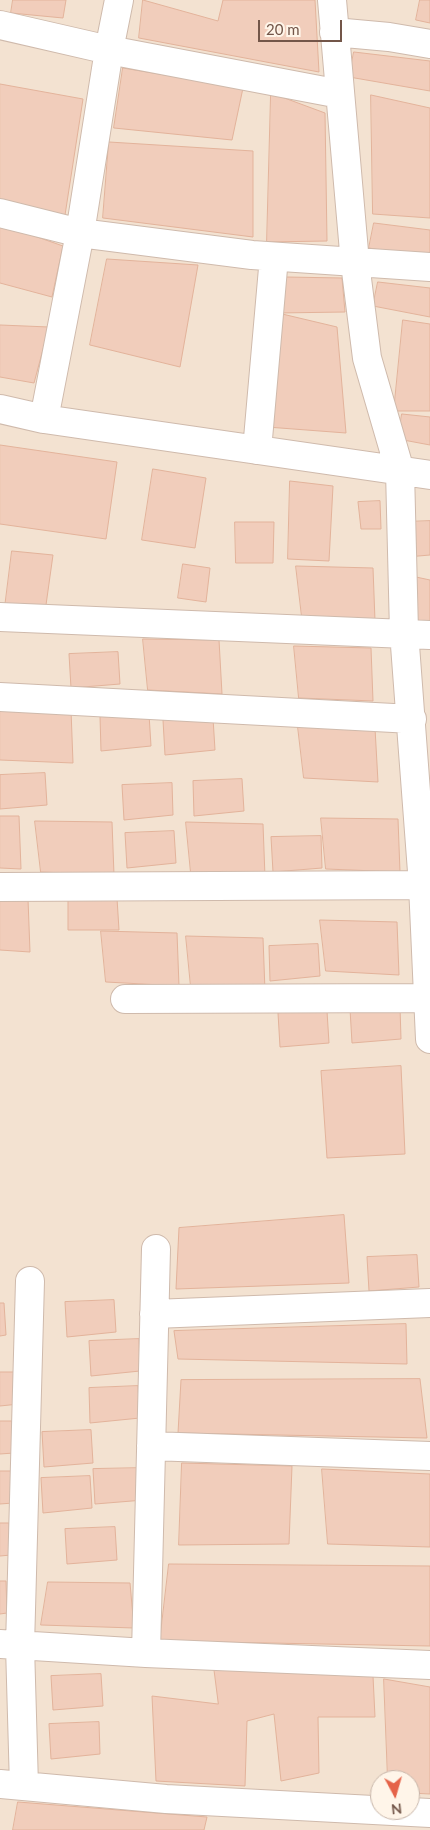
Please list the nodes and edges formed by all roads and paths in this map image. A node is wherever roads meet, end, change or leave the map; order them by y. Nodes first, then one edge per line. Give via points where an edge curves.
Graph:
1 (119, 0) edge
2 (332, 0) edge
3 (0, 25) edge
4 (334, 32) junction
5 (430, 44) edge
6 (109, 50) junction
7 (340, 94) junction
8 (0, 213) edge
9 (80, 232) junction
10 (274, 257) junction
11 (355, 263) junction
12 (430, 267) edge
13 (0, 409) edge
14 (44, 419) junction
15 (257, 450) junction
16 (400, 471) junction
17 (430, 474) edge
18 (0, 617) edge
19 (417, 633) edge
20 (0, 697) edge
21 (412, 719) junction
22 (427, 885) edge
23 (0, 887) edge
24 (427, 998) junction
25 (125, 999) dead end
26 (430, 1039) edge
27 (156, 1249) dead end
28 (30, 1281) dead end
29 (430, 1303) edge
30 (154, 1314) junction
31 (151, 1446) junction
32 (430, 1456) edge
33 (10, 1645) edge
34 (146, 1653) junction
35 (430, 1666) edge
36 (12, 1785) edge
37 (430, 1813) edge

1 - 6 street
2 - 4 street
3 - 6 street
4 - 5 street via 389,36
4 - 7 street
6 - 7 street
6 - 9 street
7 - 11 street
8 - 9 street
9 - 10 street
9 - 14 street
10 - 11 street
10 - 15 street
11 - 12 street
11 - 16 street via 367,358
13 - 14 street
14 - 15 street
15 - 16 street
16 - 17 street
16 - 19 street
18 - 19 street
19 - 21 street
20 - 21 street
21 - 22 street
22 - 23 street
22 - 24 street
24 - 25 street
24 - 26 street
27 - 30 street
28 - 33 street
29 - 30 street
30 - 31 street
31 - 32 street
31 - 34 street
33 - 34 street
33 - 36 street
34 - 35 street
36 - 37 street via 166,1799

